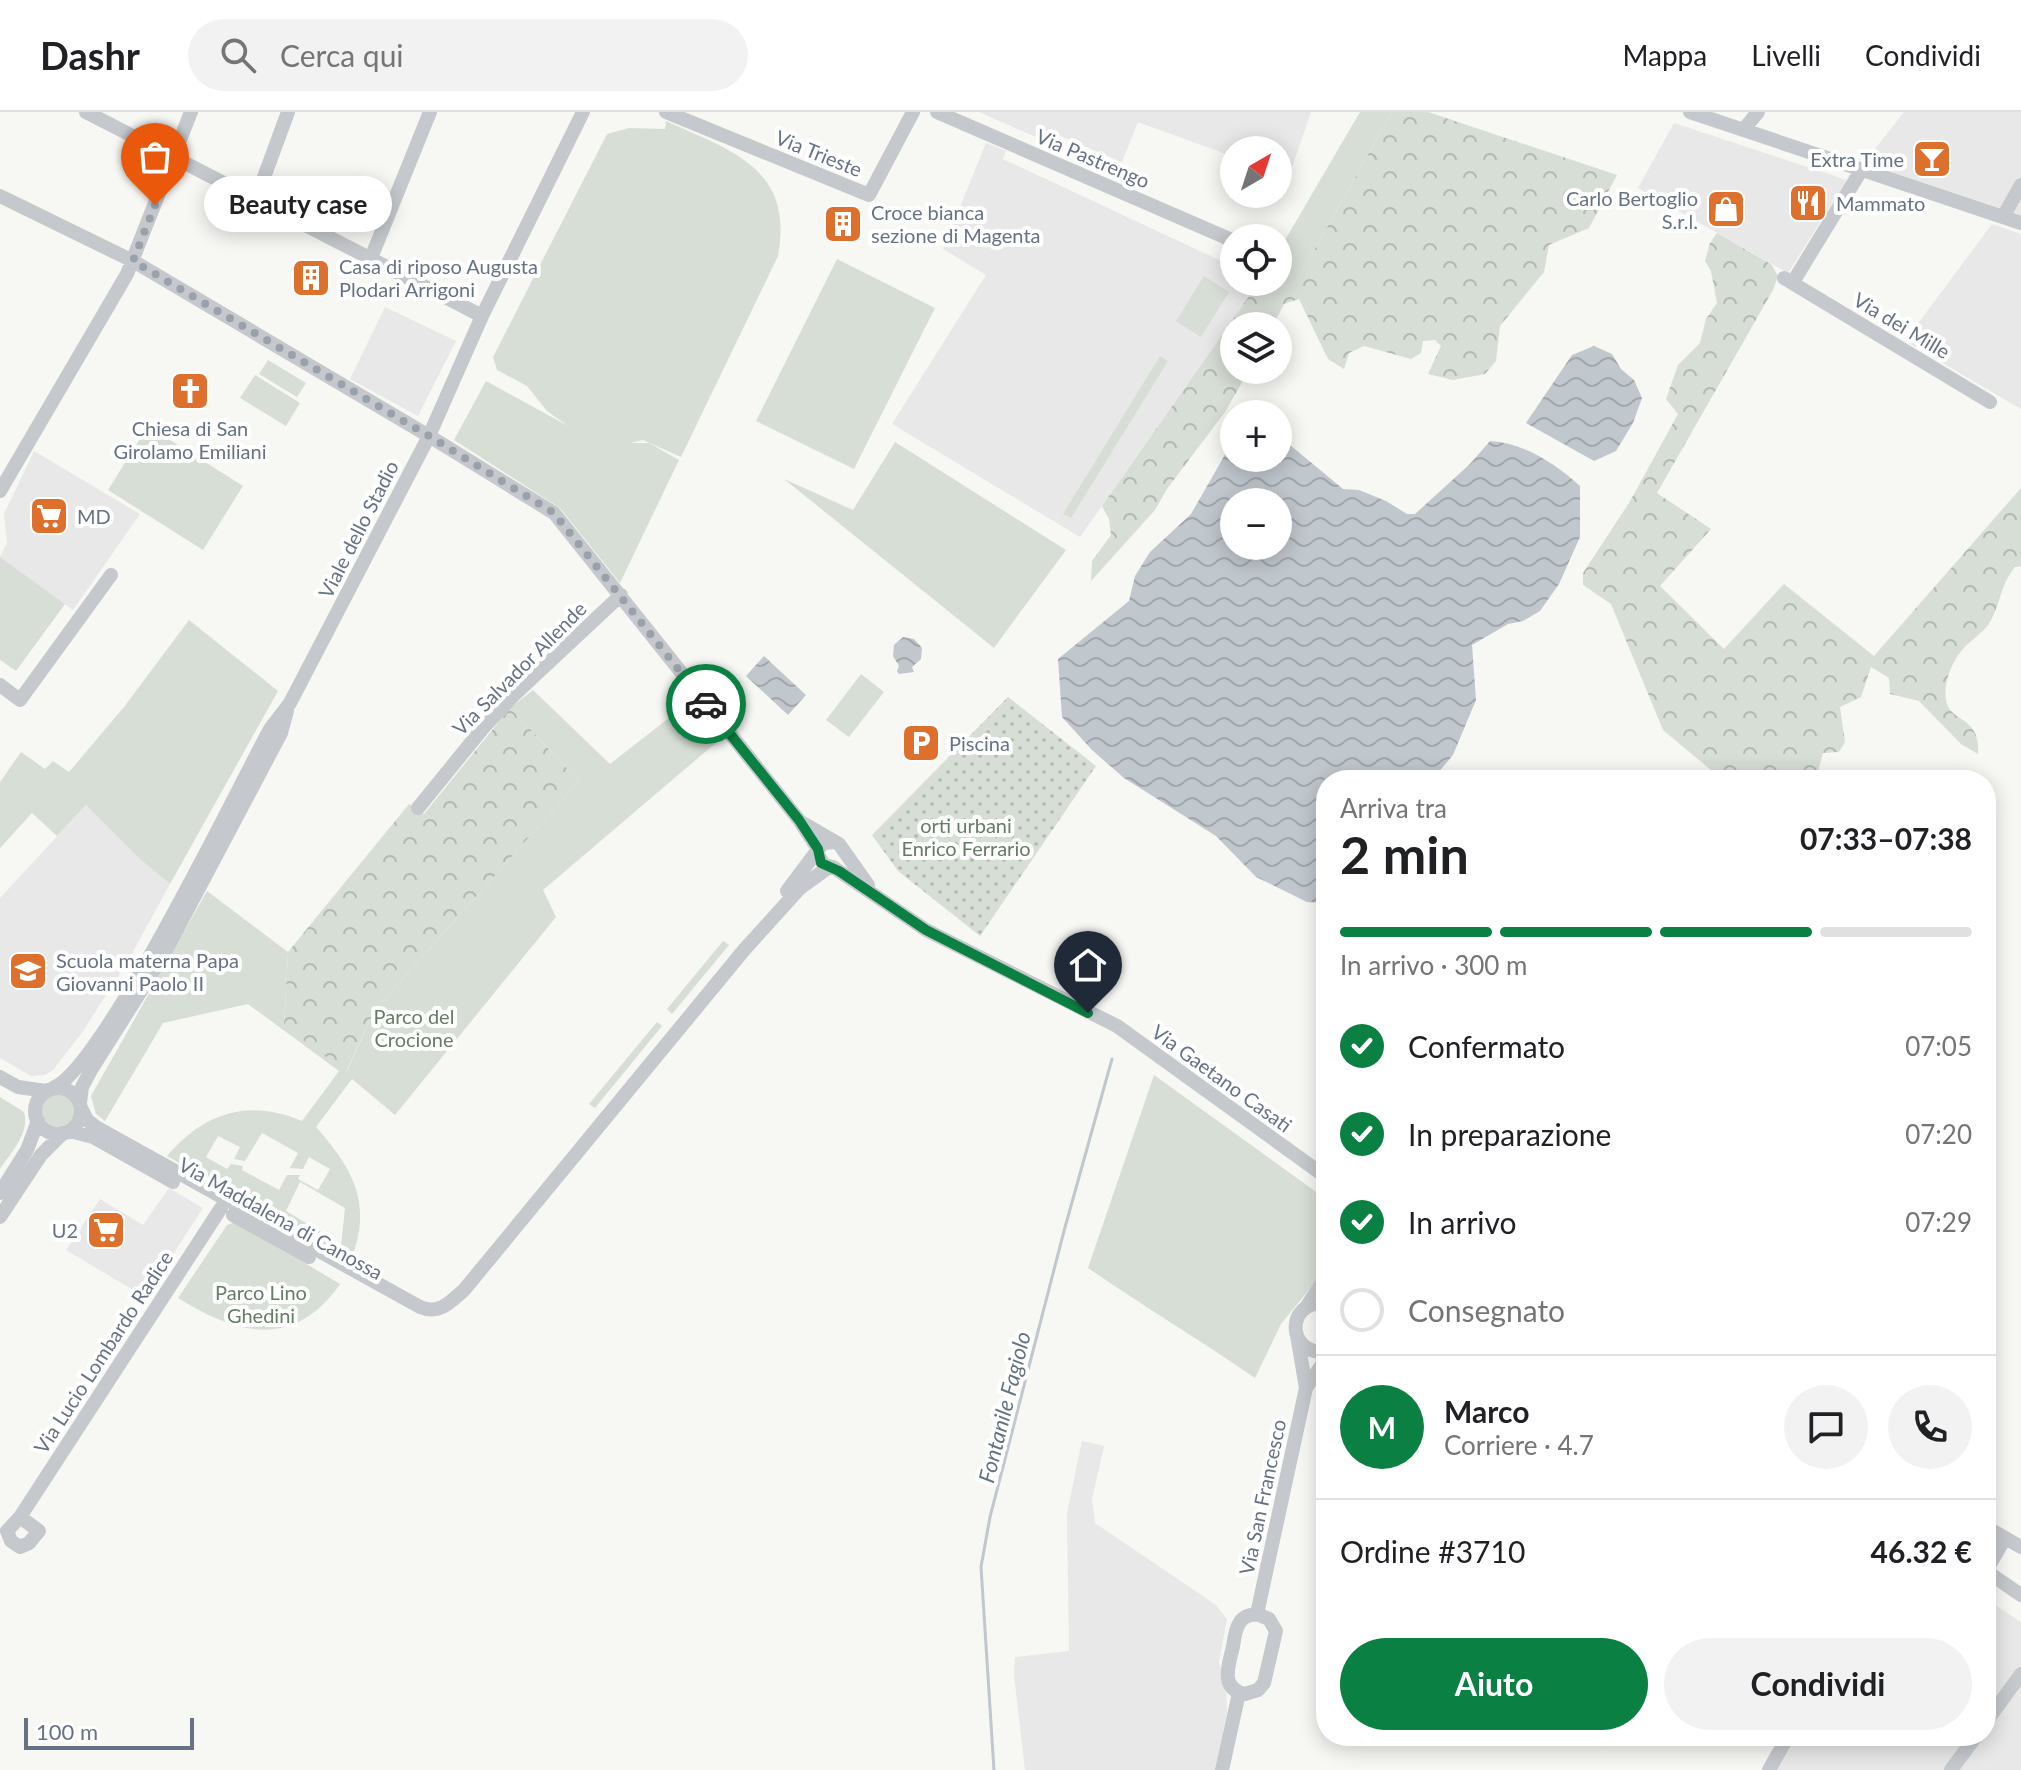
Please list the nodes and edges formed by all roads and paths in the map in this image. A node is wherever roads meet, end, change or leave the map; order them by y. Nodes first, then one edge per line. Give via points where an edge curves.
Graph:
1 (86, 112) edge
2 (191, 112) edge
3 (288, 112) edge
4 (430, 112) edge
5 (583, 112) edge
6 (666, 112) edge
7 (913, 112) edge
8 (937, 112) edge
9 (1690, 112) edge
10 (1758, 112) edge
11 (1744, 129) junction
12 (174, 157) junction
13 (1862, 169) junction
14 (2021, 185) edge
15 (0, 196) edge
16 (256, 199) junction
17 (2003, 217) junction
18 (2021, 223) edge
19 (1220, 235) edge
20 (371, 258) junction
21 (133, 261) junction
22 (482, 316) junction
23 (1990, 402) dead end
24 (429, 436) junction
25 (0, 491) edge
26 (111, 575) dead end
27 (621, 595) junction
28 (0, 685) edge
29 (290, 703) junction
30 (418, 808) dead end
31 (799, 820) junction
32 (840, 846) junction
33 (817, 851) junction
34 (831, 867) junction
35 (882, 901) junction
36 (744, 950) junction
37 (0, 1077) edge
38 (18, 1087) junction
39 (49, 1090) junction
40 (81, 1106) junction
41 (37, 1115) junction
42 (66, 1132) junction
43 (156, 1161) junction
44 (1316, 1170) edge
45 (164, 1177) junction
46 (198, 1185) junction
47 (0, 1193) edge
48 (218, 1201) junction
49 (0, 1217) edge
50 (281, 1242) junction
51 (331, 1258) junction
52 (464, 1290) junction
53 (1316, 1292) edge
54 (380, 1295) junction
55 (1316, 1303) edge
56 (1307, 1306) junction
57 (1297, 1335) junction
58 (1316, 1352) edge
59 (1316, 1374) edge
60 (1306, 1388) junction
61 (20, 1517) dead end
62 (1996, 1533) edge
63 (2005, 1538) junction
64 (2021, 1547) edge
65 (1996, 1554) edge
66 (1996, 1578) edge
67 (2021, 1595) edge
68 (1257, 1614) junction
69 (2021, 1674) edge
70 (1239, 1693) junction
71 (1996, 1708) edge
72 (1782, 1746) edge
73 (1969, 1746) edge
74 (1222, 1770) edge
75 (1769, 1770) edge
76 (1951, 1770) edge

1 - 12 street
2 - 12 street
3 - 16 street
4 - 20 street
5 - 22 street, Viale dello Stadio
6 - 7 street, Via Trieste via 869,195
8 - 19 street, Via Pastrengo
9 - 11 street
10 - 11 street
11 - 13 street
12 - 16 street
12 - 21 street
13 - 17 street
13 - 23 street, Via dei Mille via 1788,280
14 - 17 street
15 - 21 street, Via Gaetano Casati
16 - 20 street
17 - 18 street
20 - 22 street
21 - 24 street, Via Gaetano Casati
21 - 25 street
22 - 24 street, Viale dello Stadio
24 - 27 street, Via Gaetano Casati via 554,513
24 - 29 street, Viale dello Stadio
26 - 28 street via 20,700
27 - 30 street, Via Salvador Allende via 513,696
27 - 31 street, Via Gaetano Casati
29 - 39 street, Viale dello Stadio via 270,729 119,1007 76,1070
29 - 40 street, Viale dello Stadio via 281,733 163,956 82,1087
31 - 32 street, Via Gaetano Casati
31 - 33 street, Via Gaetano Casati
32 - 33 street via 828,841
32 - 34 street via 841,862
32 - 35 street, Via Gaetano Casati
33 - 34 street, Via Gaetano Casati via 821,863
33 - 36 street, Via Maddalena di Canossa
34 - 35 street, Via Gaetano Casati
34 - 36 street, Via Maddalena di Canossa via 800,888
35 - 44 street, Via Gaetano Casati via 975,957 1117,1026
36 - 52 street, Via Maddalena di Canossa
37 - 38 street
38 - 39 street
38 - 41 street
39 - 40 street via 69,1090
39 - 41 street, Viale dello Stadio via 37,1102
40 - 42 street, Viale dello Stadio via 80,1118
40 - 43 street, Via Maddalena di Canossa via 96,1127
41 - 42 street via 46,1130
41 - 47 street, Viale dello Stadio via 27,1150
42 - 45 street, Via Maddalena di Canossa via 93,1137
42 - 49 street, Viale dello Stadio via 41,1155
43 - 45 street
43 - 46 street, Via Maddalena di Canossa
45 - 46 street
45 - 48 street, Via Maddalena di Canossa
46 - 48 street, Via Maddalena di Canossa
48 - 50 street, Via Maddalena di Canossa
48 - 51 street, Via Maddalena di Canossa
48 - 61 street, Via Lucio Lombardo Radice
50 - 51 street via 293,1241
50 - 54 street, Via Maddalena di Canossa
51 - 52 street, Via Maddalena di Canossa via 430,1311 441,1309
51 - 54 street
52 - 54 street, Via Maddalena di Canossa via 449,1313 431,1318
53 - 56 street, Via San Francesco
55 - 56 street
56 - 57 street, Via San Francesco via 1297,1318
57 - 58 street via 1306,1349
57 - 60 street, Via San Francesco
59 - 60 street, Via San Francesco
60 - 68 street, Via San Francesco
62 - 63 street
63 - 64 street
63 - 65 street
66 - 67 street
68 - 70 street, Via San Francesco via 1240,1622 1227,1670 1228,1683
68 - 70 street via 1269,1619 1276,1631 1266,1676 1258,1690
69 - 71 street
70 - 74 street, Via San Francesco
72 - 75 street
73 - 76 street

